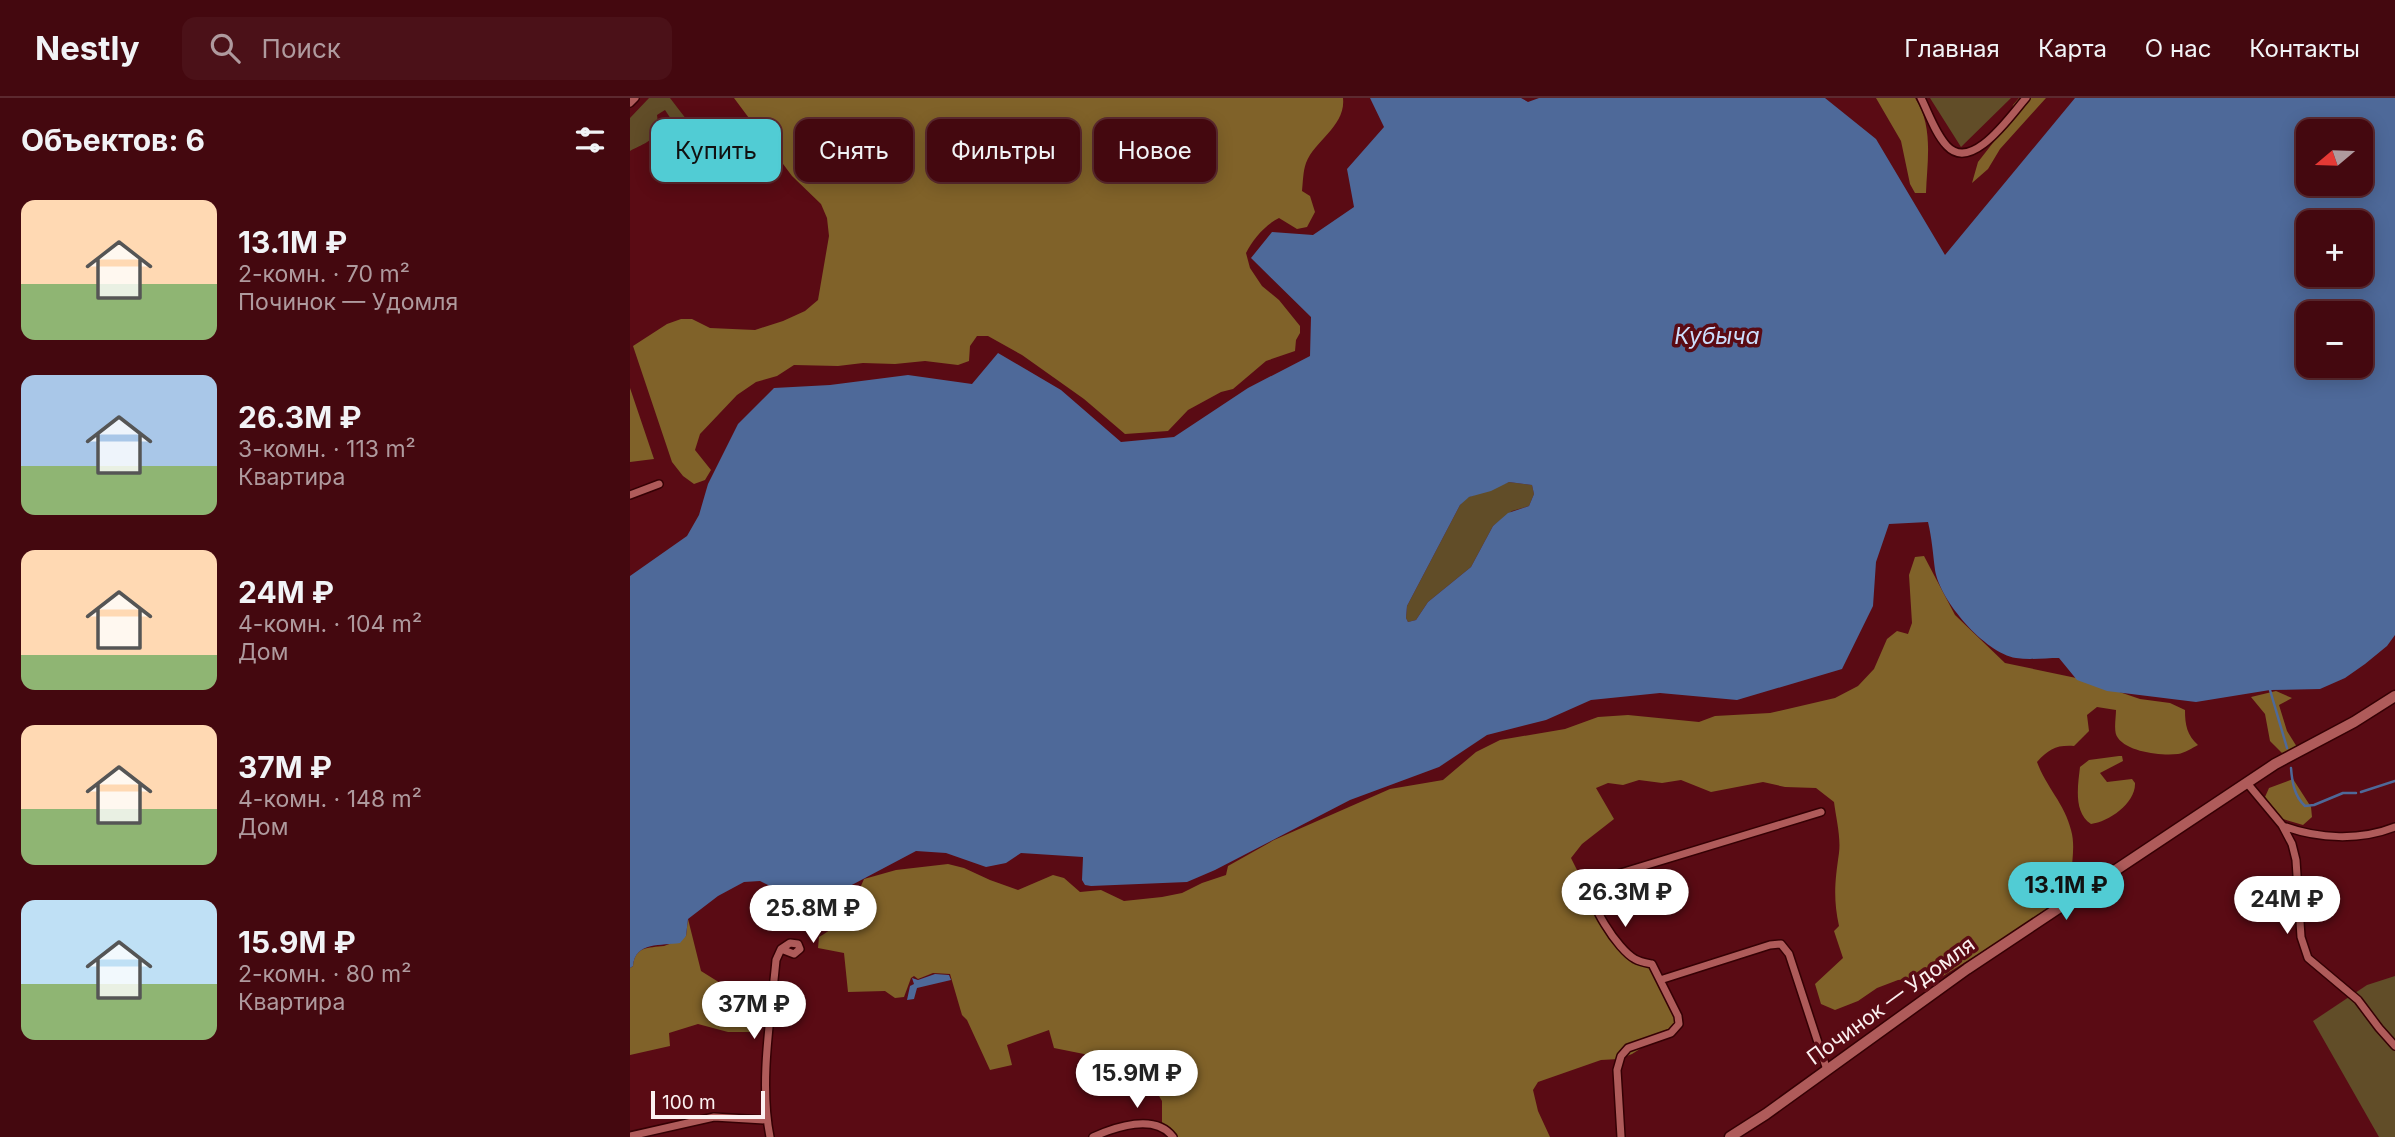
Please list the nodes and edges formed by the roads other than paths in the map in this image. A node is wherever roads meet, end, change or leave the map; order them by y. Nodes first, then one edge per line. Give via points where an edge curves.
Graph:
1 (635, 98) edge
2 (1921, 98) edge
3 (2026, 98) edge
4 (630, 103) edge
5 (659, 484) dead end
6 (630, 495) edge
7 (2395, 696) edge
8 (2247, 783) junction
9 (1821, 812) dead end
10 (2282, 825) junction
11 (2395, 827) edge
12 (781, 949) dead end
13 (1660, 980) junction
14 (2395, 1045) edge
15 (1827, 1070) junction
16 (766, 1120) junction
17 (630, 1136) edge
18 (770, 1137) edge
19 (1093, 1137) edge
20 (1172, 1137) edge
21 (1622, 1137) edge
22 (1730, 1137) edge

1 - 4 street
2 - 3 street via 1941,139 1961,153 1980,149
5 - 6 street
7 - 8 main road, Починок — Удомля
8 - 10 street
8 - 15 main road, Починок — Удомля via 1967,969
9 - 13 street via 1591,882 1589,890 1618,943 1636,959 1652,964
10 - 11 street via 2319,836 2373,835
10 - 14 street via 2296,860 2306,955 2358,1000
12 - 16 street via 768,1045
13 - 15 street via 1781,944 1789,954
13 - 21 street via 1679,1024 1671,1033 1628,1048 1621,1056 1617,1070
15 - 22 main road, Починок — Удомля
16 - 17 street via 714,1117
16 - 18 street
19 - 20 street via 1143,1124 1162,1127

